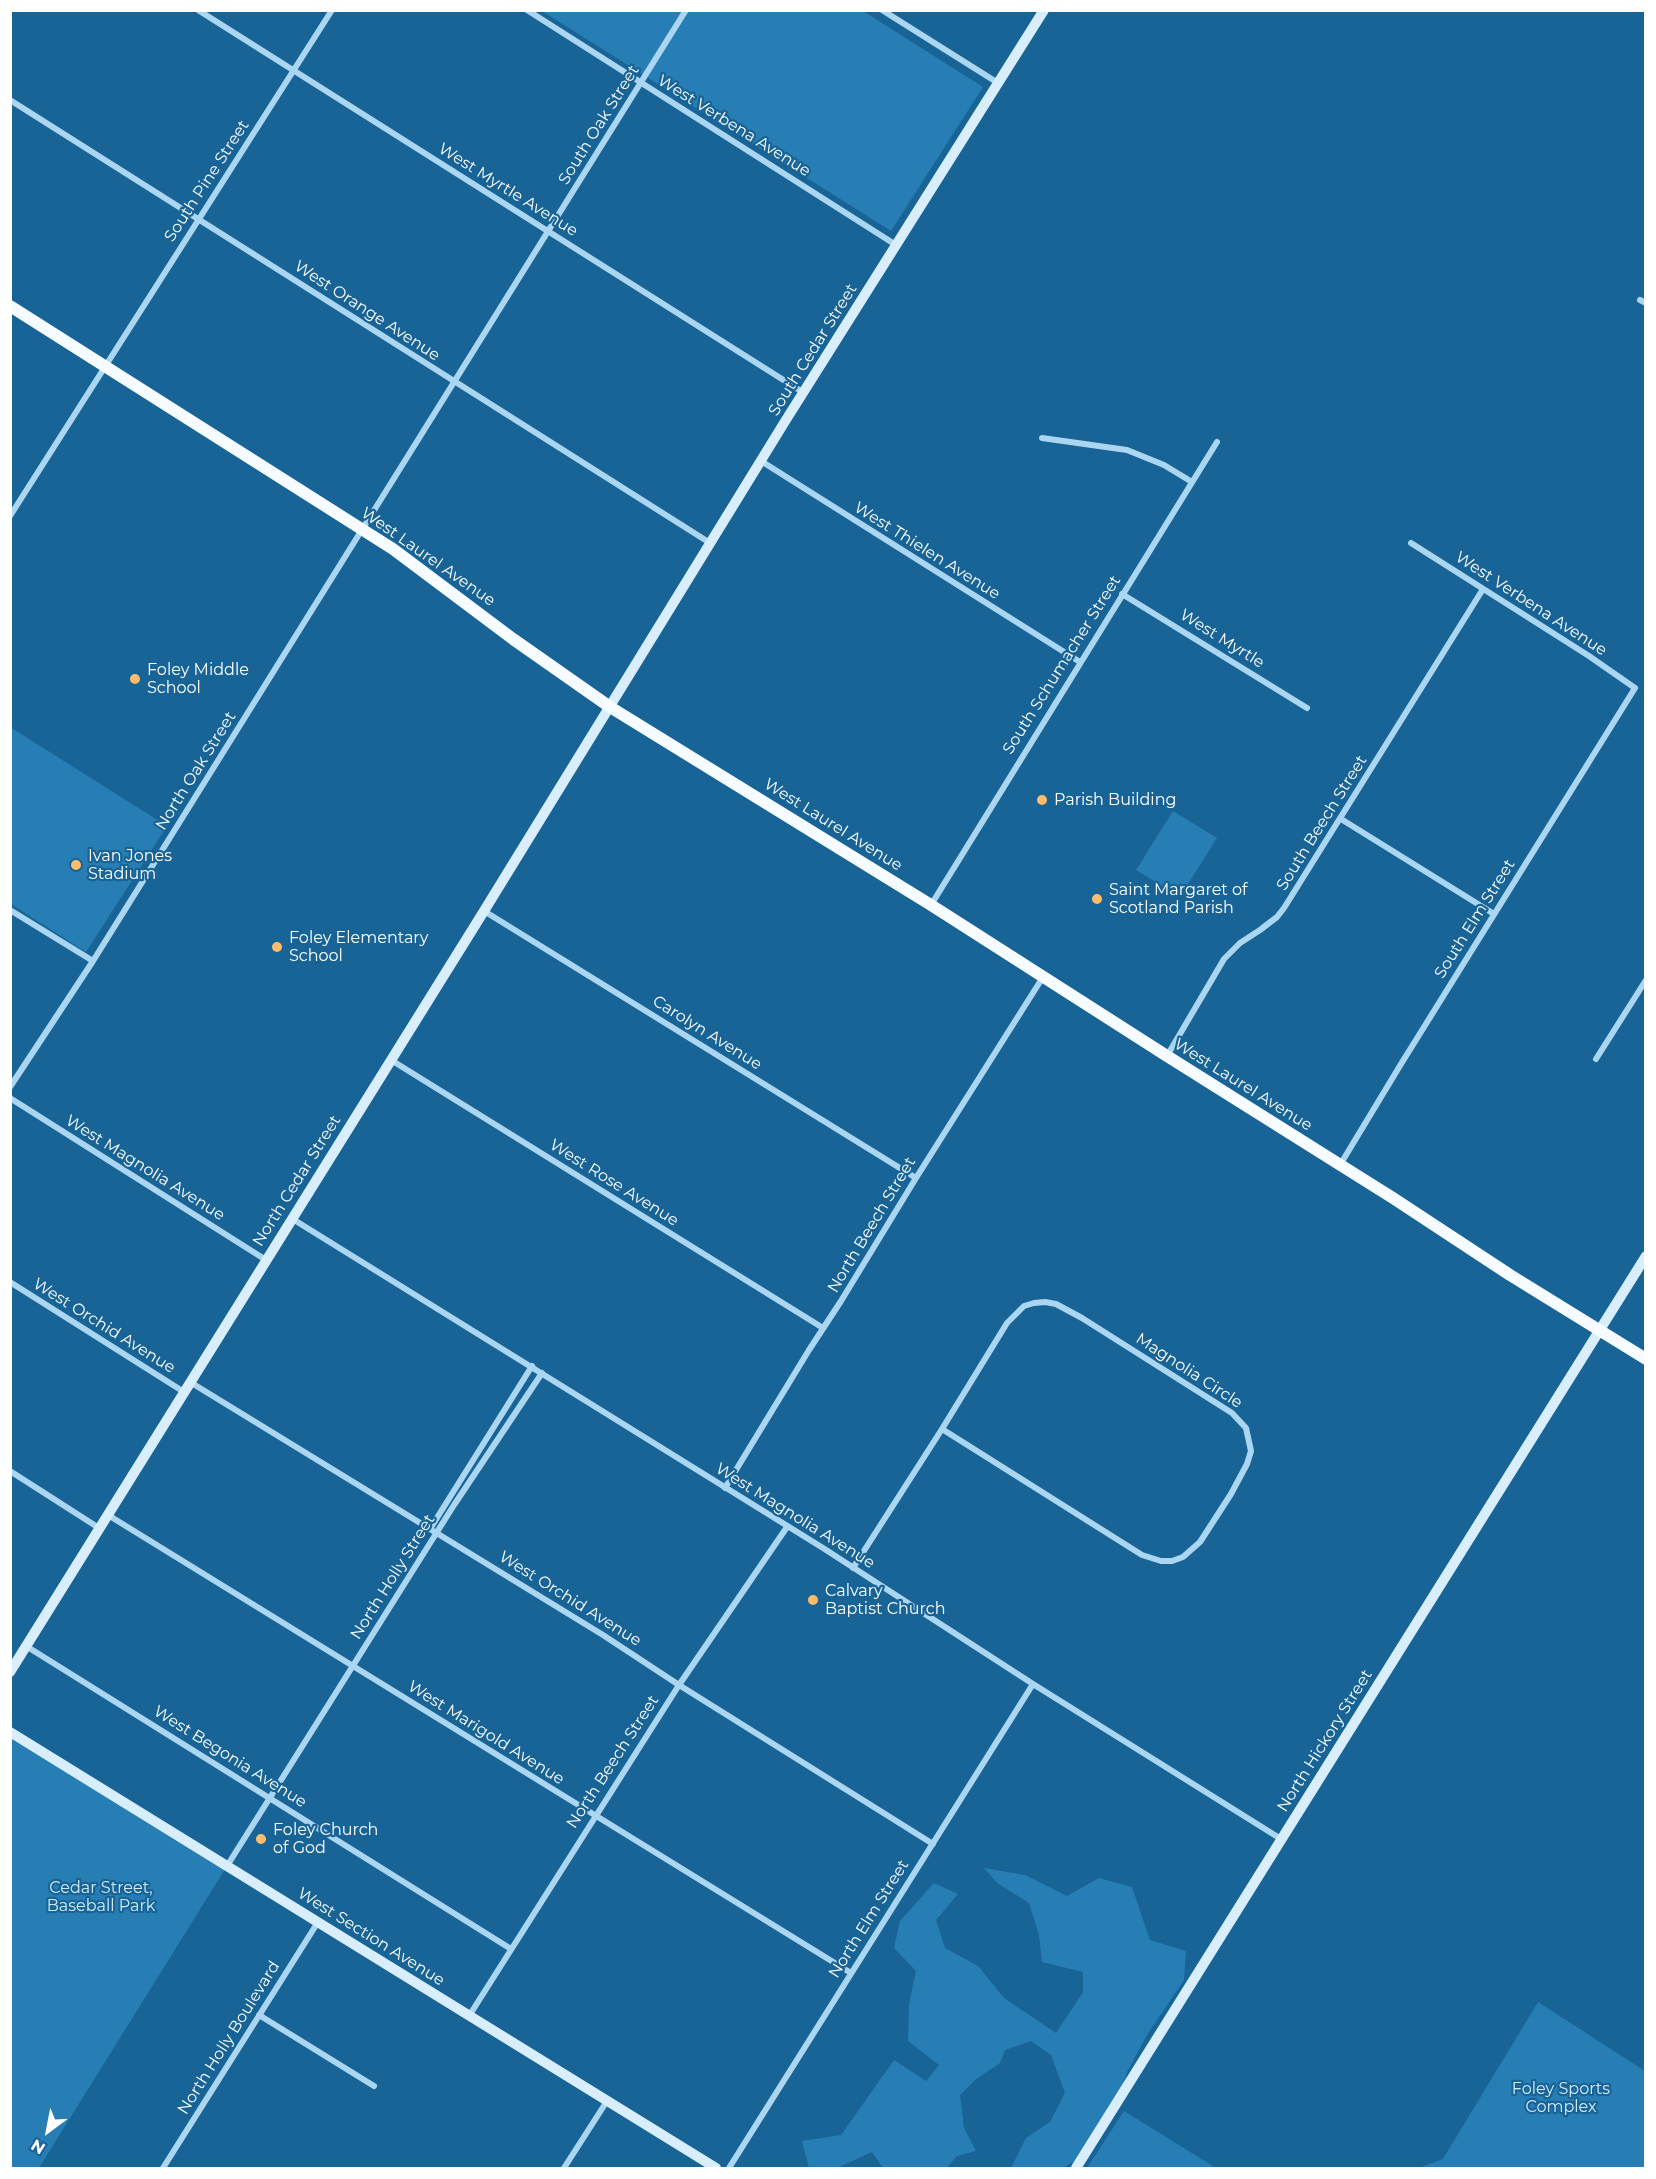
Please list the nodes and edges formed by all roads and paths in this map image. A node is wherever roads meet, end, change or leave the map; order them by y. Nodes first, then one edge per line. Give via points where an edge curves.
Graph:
1 (198, 10) edge
2 (332, 10) edge
3 (527, 10) edge
4 (686, 10) edge
5 (882, 10) edge
6 (1044, 10) edge
7 (294, 70) junction
8 (641, 83) junction
9 (998, 83) junction
10 (10, 100) edge
11 (198, 219) junction
12 (549, 231) junction
13 (896, 245) junction
14 (10, 306) edge
15 (104, 366) junction
16 (454, 382) junction
17 (804, 393) junction
18 (1042, 438) dead end
19 (1217, 441) dead end
20 (761, 461) junction
21 (1192, 482) junction
22 (10, 516) edge
23 (362, 529) junction
24 (710, 543) junction
25 (1411, 543) dead end
26 (1483, 589) junction
27 (1122, 594) junction
28 (1080, 662) junction
29 (1635, 688) joint
30 (609, 706) junction
31 (1307, 708) dead end
32 (1341, 819) junction
33 (931, 904) junction
34 (10, 910) edge
35 (484, 911) junction
36 (1494, 914) junction
37 (93, 961) junction
38 (1043, 976) junction
39 (1646, 980) edge
40 (1167, 1056) junction
41 (1596, 1059) dead end
42 (391, 1060) junction
43 (10, 1087) edge
44 (10, 1098) edge
45 (1340, 1165) junction
46 (916, 1178) junction
47 (291, 1218) junction
48 (1646, 1256) edge
49 (266, 1260) junction
50 (10, 1282) edge
51 (823, 1328) junction
52 (1599, 1330) junction
53 (1646, 1359) edge
54 (532, 1366) junction
55 (542, 1373) junction
56 (187, 1387) junction
57 (942, 1429) junction
58 (10, 1471) edge
59 (725, 1488) junction
60 (108, 1515) junction
61 (787, 1527) junction
62 (99, 1528) junction
63 (430, 1529) junction
64 (437, 1533) junction
65 (853, 1568) junction
66 (26, 1646) junction
67 (353, 1666) junction
68 (10, 1672) edge
69 (1033, 1684) junction
70 (679, 1685) junction
71 (10, 1732) edge
72 (271, 1798) junction
73 (595, 1816) junction
74 (1281, 1839) junction
75 (933, 1844) junction
76 (227, 1866) junction
77 (318, 1922) junction
78 (511, 1949) junction
79 (851, 1973) junction
80 (259, 2016) junction
81 (469, 2016) junction
82 (374, 2086) dead end
83 (607, 2101) junction
84 (163, 2169) edge
85 (564, 2169) edge
86 (716, 2169) edge
87 (729, 2169) edge
88 (1076, 2169) edge

1 - 7 street, West Myrtle Avenue
2 - 7 street, South Pine Street
3 - 8 street, West Verbena Avenue
4 - 8 street, South Oak Street
5 - 9 street
6 - 9 street, South Cedar Street
7 - 11 street, South Pine Street
7 - 12 street, West Myrtle Avenue
8 - 12 street, South Oak Street
8 - 13 street, West Verbena Avenue
9 - 13 street, South Cedar Street
10 - 11 street, West Orange Avenue
11 - 15 street, South Pine Street
11 - 16 street, West Orange Avenue
12 - 16 street, South Oak Street
12 - 17 street, West Myrtle Avenue
13 - 17 street, South Cedar Street
14 - 15 main road, West Laurel Avenue
15 - 22 street, South Pine Street
15 - 23 main road, West Laurel Avenue
16 - 23 street, South Oak Street
16 - 24 street, West Orange Avenue
17 - 20 street, South Cedar Street
18 - 21 street via 1127,450
19 - 21 street, South Schumacher Street
20 - 24 street, South Cedar Street
20 - 28 street, West Thielen Avenue
21 - 27 street, South Schumacher Street
23 - 30 main road, West Laurel Avenue
23 - 37 street, North Oak Street
24 - 30 street, South Cedar Street
25 - 26 street, West Verbena Avenue
26 - 29 street, West Verbena Avenue
26 - 32 street, South Beech Street
27 - 28 street, South Schumacher Street
27 - 31 street, West Myrtle
28 - 33 street, South Schumacher Street
29 - 36 street, South Elm Street
30 - 33 main road, West Laurel Avenue
30 - 35 street, North Cedar Street
32 - 36 street
32 - 40 street, South Beech Street via 1277,917 1224,959
33 - 38 main road, West Laurel Avenue
34 - 37 street
35 - 42 street, North Cedar Street
35 - 46 street, Carolyn Avenue
36 - 45 street, South Elm Street
37 - 43 street, North Oak Street
38 - 40 main road, West Laurel Avenue
38 - 46 street, North Beech Street
39 - 41 street
40 - 45 main road, West Laurel Avenue
42 - 47 street, North Cedar Street
42 - 51 street, West Rose Avenue
44 - 49 street, West Magnolia Avenue
45 - 52 main road, West Laurel Avenue
46 - 51 street, North Beech Street
47 - 49 street, North Cedar Street
47 - 54 street, West Magnolia Avenue
48 - 52 street, North Hickory Street
49 - 56 street, North Cedar Street
50 - 56 street, West Orchid Avenue
51 - 59 street, North Beech Street
52 - 53 main road, West Laurel Avenue
52 - 74 street, North Hickory Street
54 - 55 street, West Magnolia Avenue
54 - 63 street
55 - 59 street, West Magnolia Avenue
55 - 64 street, North Holly Street
56 - 60 street, North Cedar Street
56 - 63 street, West Orchid Avenue
57 - 57 street, Magnolia Circle via 1007,1323 1024,1306 1045,1302 1082,1318 1232,1413 1246,1428 1251,1451 1231,1494 1200,1542 1182,1557 1161,1561 1117,1540
57 - 65 street, Magnolia Circle
58 - 62 street
59 - 61 street, West Magnolia Avenue
60 - 62 street, North Cedar Street
60 - 67 street, West Marigold Avenue
61 - 65 street, West Magnolia Avenue
61 - 70 street, North Beech Street
62 - 66 street, North Cedar Street
63 - 64 street, West Orchid Avenue
64 - 67 street, North Holly Street
64 - 70 street, West Orchid Avenue
65 - 69 street, West Magnolia Avenue
66 - 68 street, North Cedar Street
66 - 72 street, West Begonia Avenue
67 - 72 street, North Holly Street
67 - 73 street, West Marigold Avenue
69 - 74 street, West Magnolia Avenue
69 - 75 street, North Elm Street
70 - 73 street, North Beech Street
70 - 75 street, West Orchid Avenue
71 - 76 street, West Section Avenue
72 - 76 street, North Holly Street
72 - 78 street, West Begonia Avenue
73 - 78 street, North Beech Street
73 - 79 street, West Marigold Avenue
74 - 88 street, North Hickory Street
75 - 79 street, North Elm Street
76 - 77 street, West Section Avenue
77 - 80 street, North Holly Boulevard
77 - 81 street, West Section Avenue
78 - 81 street, North Beech Street
79 - 87 street, North Elm Street
80 - 82 street
80 - 84 street, North Holly Boulevard
81 - 83 street, West Section Avenue
83 - 85 street
83 - 86 street, West Section Avenue

